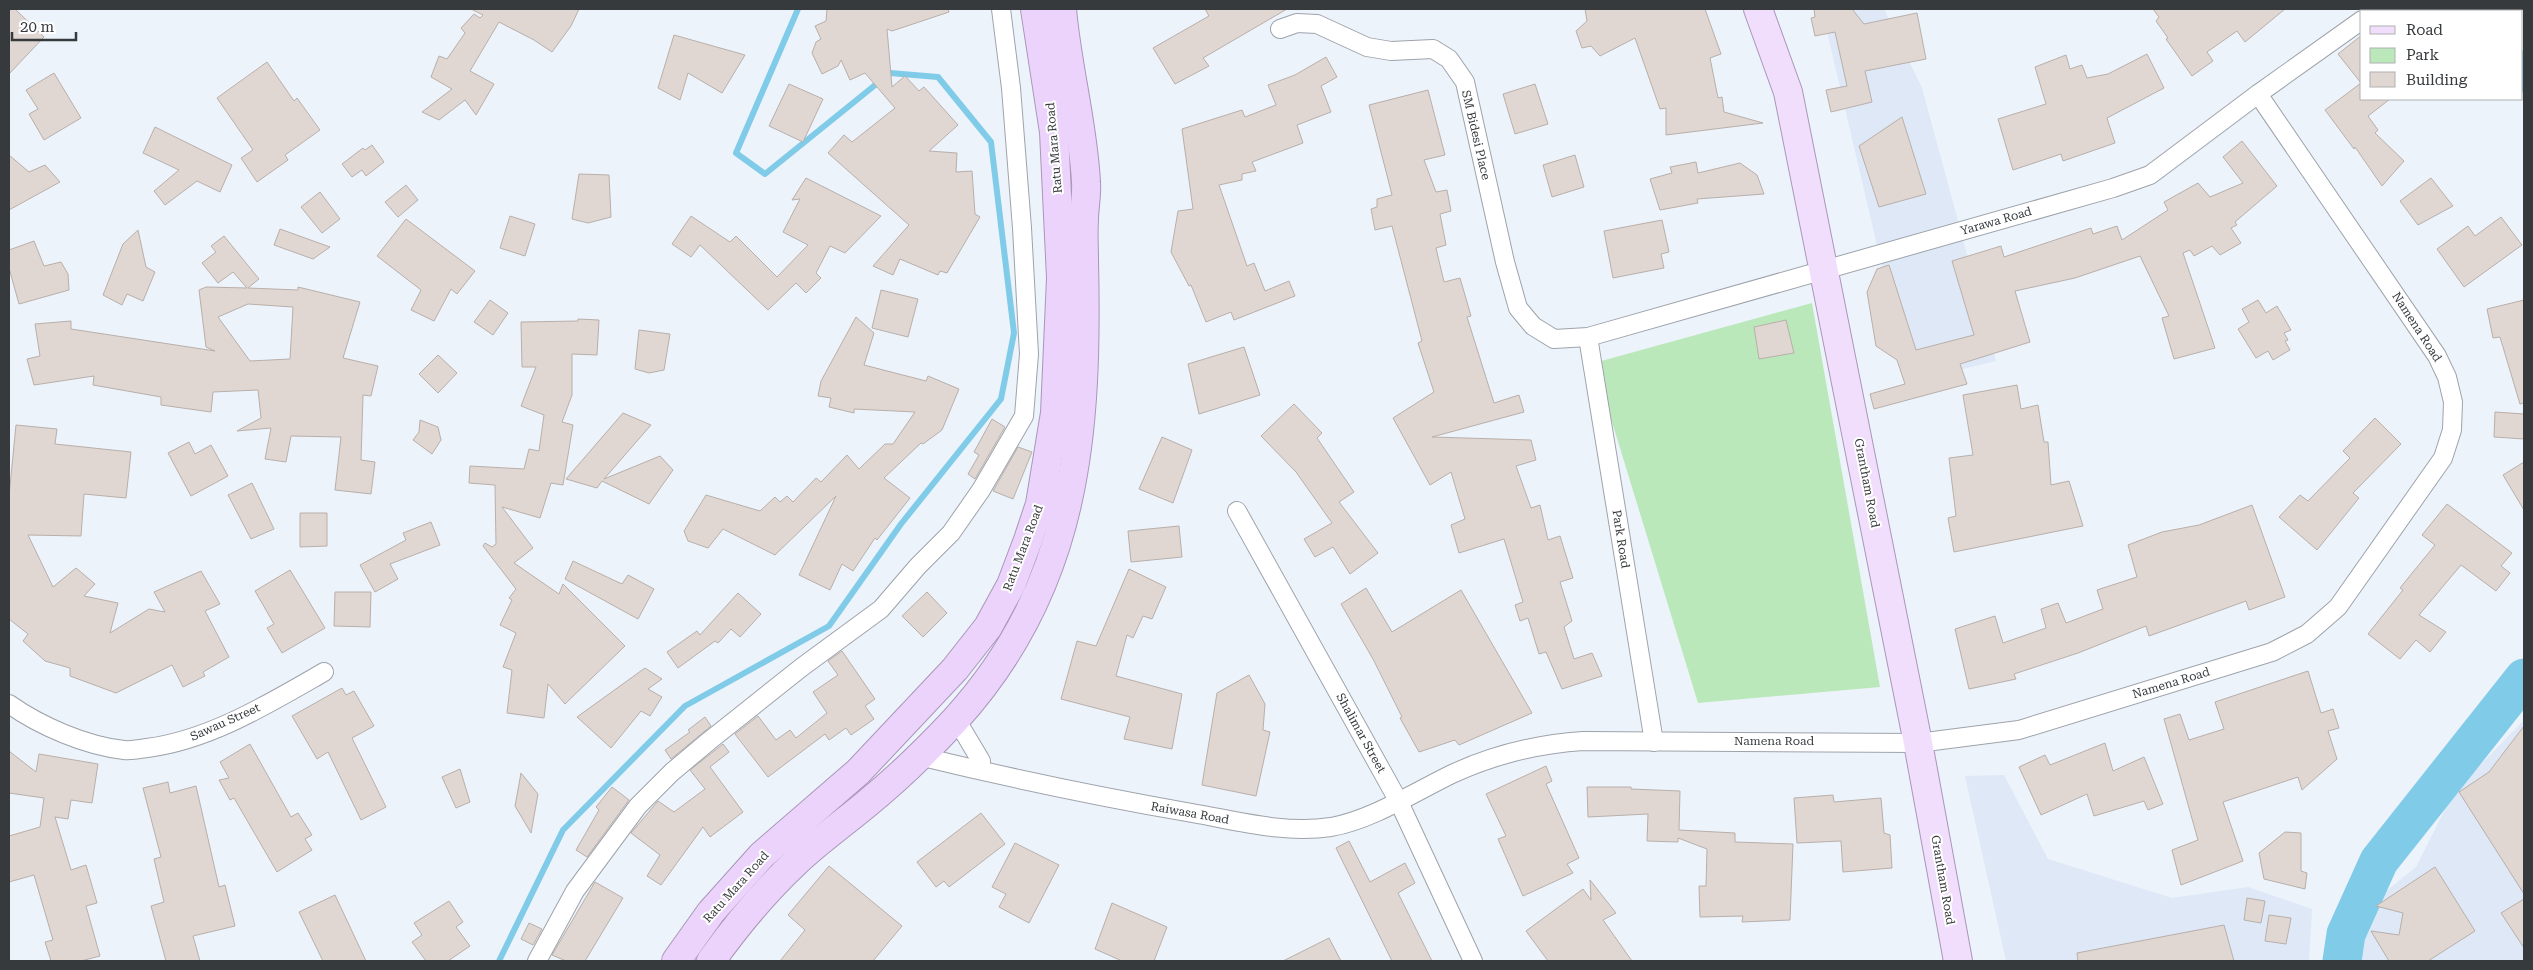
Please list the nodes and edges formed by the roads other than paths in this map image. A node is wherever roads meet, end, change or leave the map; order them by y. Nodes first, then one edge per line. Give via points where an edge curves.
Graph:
1 (1001, 9) edge
2 (1035, 9) edge
3 (1062, 9) edge
4 (1758, 9) edge
5 (2360, 21) edge
6 (1280, 29) dead end
7 (2258, 94) junction
8 (1824, 268) junction
9 (1588, 337) junction
10 (1237, 511) dead end
11 (324, 672) dead end
12 (9, 704) edge
13 (956, 719) junction
14 (1654, 742) junction
15 (1918, 743) junction
16 (919, 756) junction
17 (980, 769) junction
18 (1399, 802) junction
19 (537, 961) edge
20 (676, 961) edge
21 (711, 961) edge
22 (1473, 961) edge
23 (1958, 961) edge

1 - 19 street via 1022,228 1029,354 1024,416 951,533 881,609 709,741 638,806 575,891
2 - 20 highway, Ratu Mara Road via 1054,132 1061,278 1055,414 1040,504 1028,540 1011,585 988,627 954,670 858,772 762,855 711,912
3 - 13 highway, Ratu Mara Road via 1086,183 1084,364 1073,484 1040,593 1009,651
4 - 8 main road, Grantham Road via 1788,92
5 - 7 street, Yarawa Road
6 - 9 street, SM Bidesi Place via 1297,23 1317,24 1367,47 1391,51 1433,49 1449,59 1464,82 1518,308 1533,326 1554,338
7 - 8 street, Yarawa Road via 2150,175
7 - 15 street, Namena Road via 2443,367 2453,410 2452,430 2443,458 2349,593 2320,624 2294,641 2272,652 2019,730
8 - 9 street, Yarawa Road
8 - 15 main road, Grantham Road
9 - 14 street, Park Road
10 - 18 street, Shalimar Street
11 - 12 street, Sawau Street via 192,738 126,750 98,745 32,721
13 - 16 highway, Ratu Mara Road
13 - 17 street via 981,761
14 - 15 street, Namena Road
14 - 18 street, Namena Road via 1583,741 1534,747 1476,764
15 - 23 main road, Grantham Road
16 - 17 street, Raiwasa Road
16 - 21 highway, Ratu Mara Road via 796,861 734,929
17 - 18 street, Raiwasa Road via 1150,806 1287,830 1332,826
18 - 22 street, Shalimar Street

